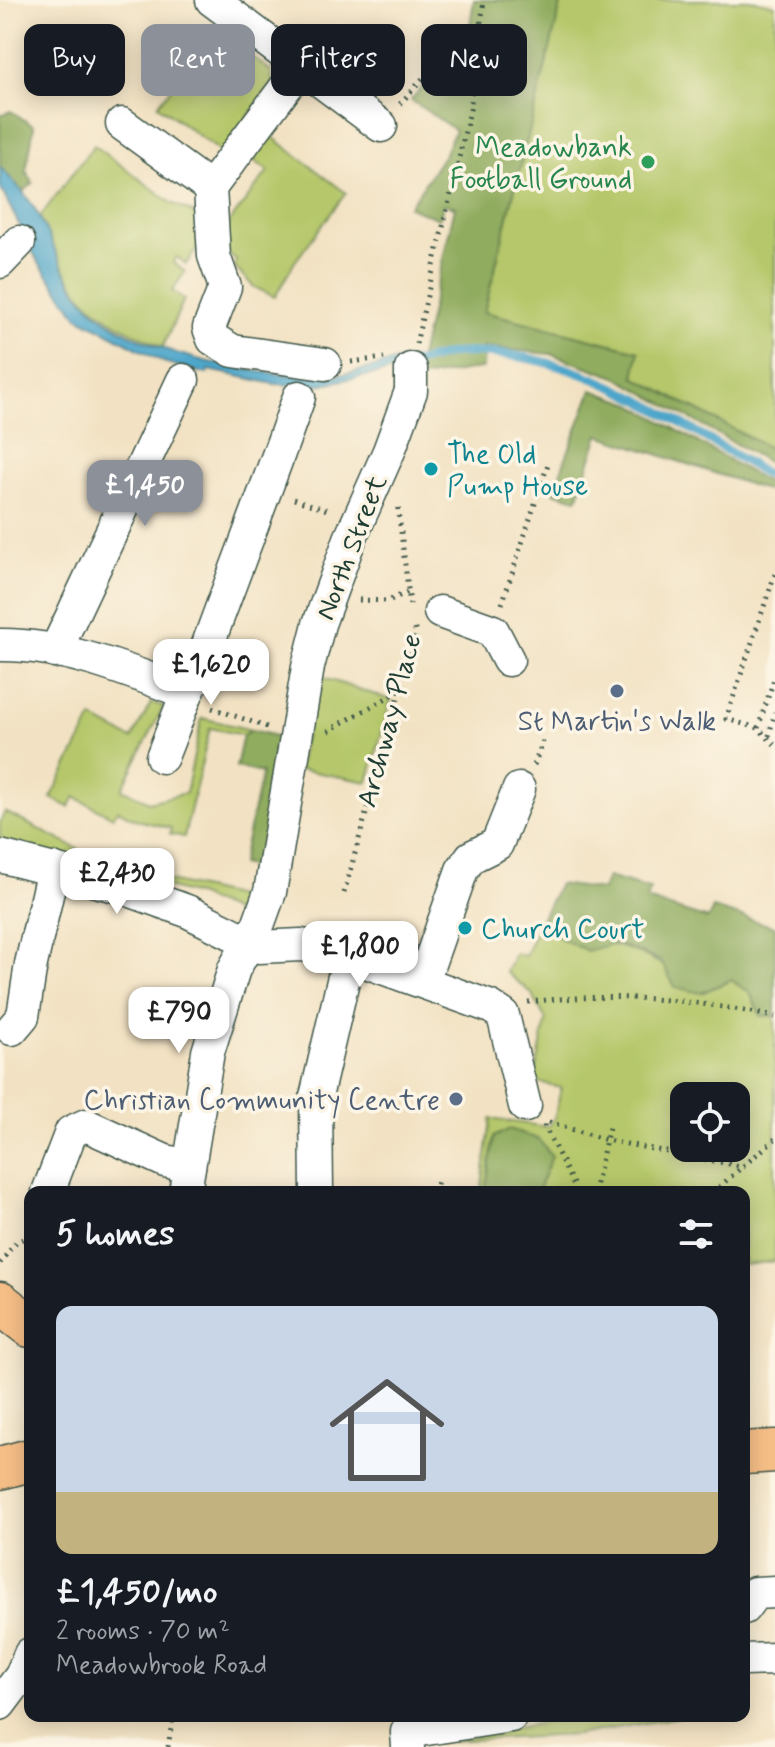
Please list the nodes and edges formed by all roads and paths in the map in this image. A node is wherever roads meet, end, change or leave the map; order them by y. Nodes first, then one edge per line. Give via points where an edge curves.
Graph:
1 (212, 0) edge
2 (484, 0) edge
3 (481, 24) edge
4 (271, 44) edge
5 (421, 81) edge
6 (279, 96) edge
7 (340, 96) edge
8 (471, 96) edge
9 (122, 124) dead end
10 (381, 126) joint
11 (210, 188) junction
12 (408, 360) junction
13 (325, 364) joint
14 (183, 380) dead end
15 (299, 397) dead end
16 (389, 451) junction
17 (549, 461) dead end
18 (267, 490) junction
19 (358, 520) junction
20 (775, 574) edge
21 (407, 590) junction
22 (332, 592) junction
23 (440, 612) joint
24 (493, 631) junction
25 (0, 645) edge
26 (55, 652) junction
27 (508, 660) dead end
28 (775, 676) edge
29 (399, 691) junction
30 (187, 693) junction
31 (775, 712) edge
32 (758, 728) junction
33 (299, 737) junction
34 (773, 741) edge
35 (162, 757) dead end
36 (519, 789) dead end
37 (0, 856) edge
38 (53, 869) junction
39 (344, 893) dead end
40 (248, 941) junction
41 (349, 955) junction
42 (423, 981) junction
43 (497, 1011) junction
44 (775, 1017) edge
45 (12, 1029) dead end
46 (533, 1113) junction
47 (609, 1127) dead end
48 (775, 1139) edge
49 (606, 1140) junction
50 (745, 1167) junction
51 (187, 1179) edge
52 (438, 1180) dead end
53 (50, 1186) edge
54 (317, 1186) edge
55 (436, 1186) edge
56 (574, 1186) edge
57 (595, 1186) edge
58 (721, 1186) edge
59 (24, 1239) edge
60 (0, 1263) edge
61 (0, 1303) edge
62 (24, 1321) edge
63 (775, 1451) edge
64 (750, 1453) edge
65 (24, 1462) edge
66 (0, 1468) edge
67 (775, 1592) edge
68 (750, 1600) edge
69 (775, 1659) edge
70 (750, 1660) edge
71 (24, 1669) edge
72 (0, 1704) edge
73 (172, 1722) edge
74 (472, 1722) edge
75 (168, 1747) edge
76 (408, 1747) edge

1 - 4 street
2 - 3 path
5 - 10 path
6 - 11 street
7 - 10 street
8 - 12 path
9 - 11 street
11 - 13 street via 214,256 225,287 209,328 213,339 233,351
12 - 13 path
12 - 16 street, North Street via 411,391
14 - 26 street
15 - 18 street
16 - 19 street, North Street
16 - 21 path, Archway Place
17 - 24 path
18 - 19 path
18 - 30 street
19 - 22 street, North Street
20 - 32 path via 726,719
21 - 22 path via 388,601 367,603
21 - 23 path via 421,594
21 - 29 path, Archway Place via 416,634
22 - 33 street, North Street via 308,667
23 - 24 street, Archway Place
24 - 27 street
25 - 26 street
26 - 30 street
28 - 32 path
29 - 33 path via 310,740
29 - 39 path, Archway Place
30 - 33 path via 216,710
30 - 35 street
31 - 34 path
32 - 34 path
33 - 40 street, North Street via 270,892
36 - 42 street via 497,844 471,857 462,870
37 - 38 street
38 - 40 street via 187,911
38 - 45 street via 23,1016
40 - 41 street via 259,947 301,945
40 - 51 street, North Street via 208,1052
41 - 42 street
41 - 54 street via 316,1097
42 - 43 street
43 - 44 path via 526,1002 651,996
43 - 46 street
46 - 49 path
46 - 56 path
47 - 49 path
48 - 50 path
49 - 50 path
49 - 57 path
50 - 58 path
51 - 53 street via 165,1161 86,1125 71,1132
52 - 55 path
59 - 60 path
61 - 62 main road
63 - 64 main road
65 - 66 main road
67 - 68 street via 755,1593
69 - 70 street
71 - 72 street
73 - 75 path
74 - 76 street via 407,1732

